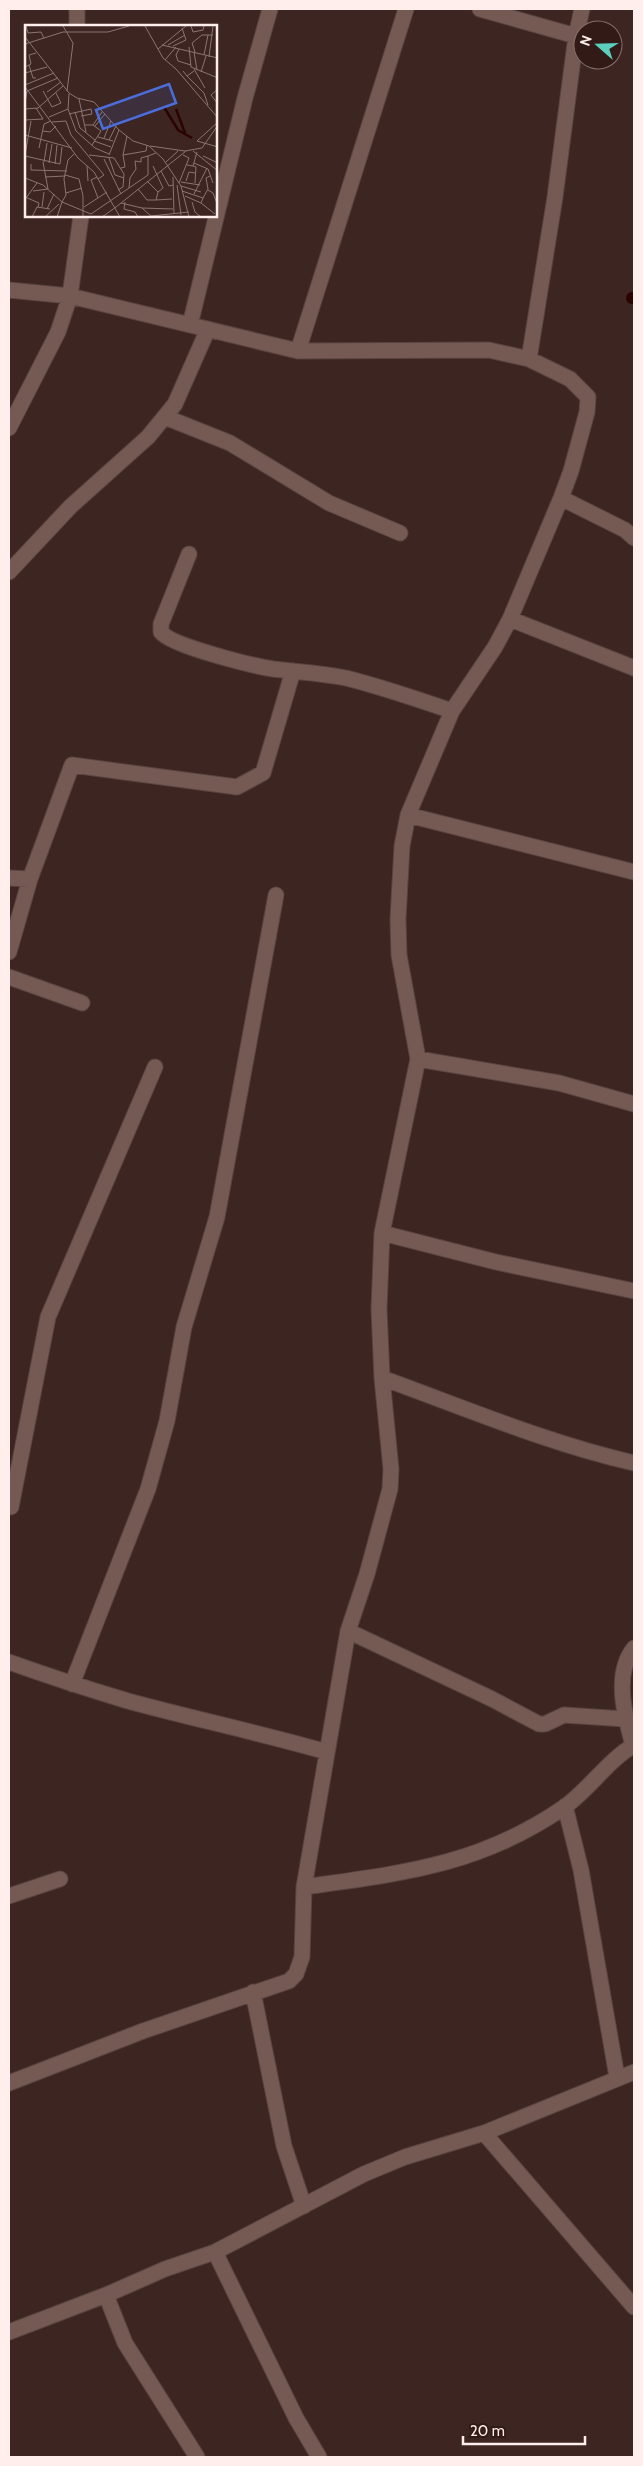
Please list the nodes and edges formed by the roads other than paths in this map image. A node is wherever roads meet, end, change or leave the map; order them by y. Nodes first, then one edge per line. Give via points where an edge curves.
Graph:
1 (77, 9) edge
2 (270, 9) edge
3 (406, 9) edge
4 (480, 9) edge
5 (77, 25) edge
6 (573, 35) edge
7 (573, 59) edge
8 (218, 209) edge
9 (82, 218) edge
10 (216, 218) edge
11 (9, 290) edge
12 (70, 296) junction
13 (190, 325) junction
14 (208, 329) junction
15 (298, 351) junction
16 (529, 359) junction
17 (164, 417) junction
18 (9, 428) edge
19 (561, 498) junction
20 (400, 532) dead end
21 (634, 538) edge
22 (188, 554) dead end
23 (9, 572) edge
24 (510, 619) junction
25 (634, 668) edge
26 (293, 670) junction
27 (452, 711) junction
28 (408, 815) junction
29 (634, 872) edge
30 (9, 878) edge
31 (30, 879) junction
32 (276, 895) dead end
33 (9, 952) edge
34 (9, 977) edge
35 (82, 1003) dead end
36 (418, 1060) junction
37 (155, 1068) dead end
38 (634, 1104) edge
39 (382, 1233) junction
40 (634, 1291) edge
41 (382, 1378) junction
42 (634, 1463) edge
43 (9, 1506) edge
44 (348, 1630) junction
45 (634, 1648) edge
46 (9, 1662) edge
47 (72, 1684) junction
48 (625, 1719) junction
49 (634, 1745) edge
50 (327, 1752) junction
51 (565, 1806) junction
52 (60, 1879) dead end
53 (304, 1887) junction
54 (9, 1896) edge
55 (253, 1992) junction
56 (634, 2072) edge
57 (617, 2077) junction
58 (9, 2083) edge
59 (484, 2133) junction
60 (304, 2206) junction
61 (215, 2252) junction
62 (106, 2295) junction
63 (634, 2307) edge
64 (9, 2332) edge
65 (197, 2457) edge
66 (319, 2457) edge

1 - 5 street
2 - 8 street
3 - 15 street
4 - 6 street
7 - 16 street
9 - 12 street
10 - 13 street
11 - 12 street
12 - 13 street
12 - 18 street via 58,332
13 - 14 street
14 - 15 street
14 - 17 street via 175,404
15 - 16 street via 435,352 465,349 489,350
16 - 19 street via 570,379 588,397 571,471
17 - 20 street via 230,443 329,502
17 - 23 street via 148,437 71,506
19 - 21 street
19 - 24 street
22 - 26 street via 162,624 163,635 201,650 272,668
24 - 25 street
24 - 27 street
26 - 27 street via 347,679
26 - 31 street via 262,773 236,787 72,765
27 - 28 street
28 - 29 street
28 - 36 street via 402,846 399,955
30 - 31 street
31 - 33 street
32 - 47 street via 217,1217 184,1327 158,1458
34 - 35 street
36 - 38 street via 559,1083
36 - 39 street
37 - 43 street via 48,1317
39 - 40 street via 496,1262
39 - 41 street
41 - 42 street via 514,1428
41 - 44 street via 390,1453 390,1489
44 - 48 street via 539,1724 564,1715
44 - 50 street
45 - 48 street via 628,1657 622,1685
46 - 47 street
47 - 50 street
48 - 49 street
49 - 51 street
50 - 53 street
51 - 53 street via 529,1830 492,1848 444,1864
51 - 57 street via 581,1870
52 - 54 street
53 - 55 street via 302,1957 296,1974 289,1981
55 - 58 street
55 - 60 street via 284,2146
56 - 57 street
57 - 59 street
59 - 60 street via 405,2157 364,2174
59 - 63 street
60 - 61 street
61 - 62 street via 165,2269
61 - 66 street via 296,2418
62 - 64 street
62 - 65 street via 125,2343

